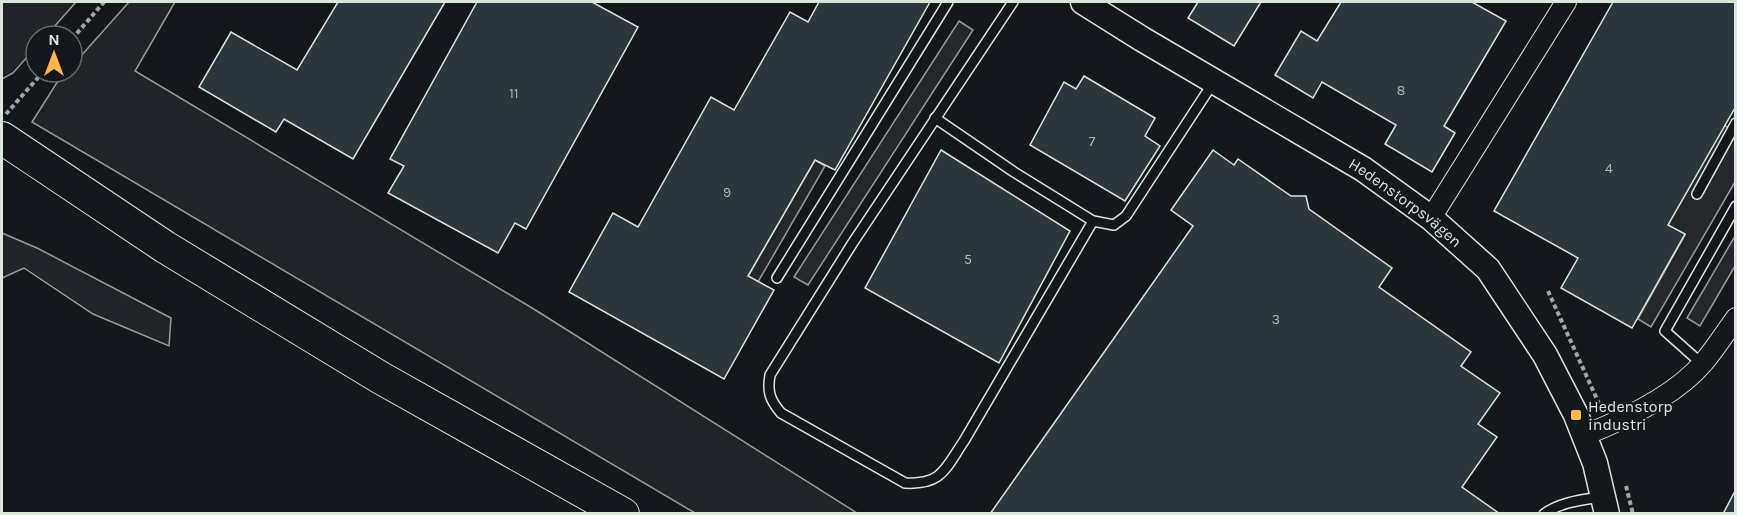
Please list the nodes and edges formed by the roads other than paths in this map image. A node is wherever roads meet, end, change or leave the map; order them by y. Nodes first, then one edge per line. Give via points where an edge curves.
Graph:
1 (948, 2) edge
2 (1013, 2) edge
3 (1083, 2) edge
4 (1566, 2) edge
5 (1214, 81) junction
6 (935, 118) junction
7 (1736, 123) edge
8 (2, 138) edge
9 (2, 163) edge
10 (1697, 194) dead end
11 (1736, 206) edge
12 (1431, 218) junction
13 (1093, 221) junction
14 (777, 278) dead end
15 (1736, 318) edge
16 (1702, 364) junction
17 (1585, 435) junction
18 (1605, 505) edge
19 (580, 513) edge
20 (623, 513) edge
21 (1544, 513) edge

1 - 14 lane
2 - 6 lane
3 - 5 street, Hedenstorpsvägen
4 - 12 street
5 - 12 street, Hedenstorpsvägen via 1364,169
5 - 13 lane via 1126,216 1114,225
6 - 13 lane
6 - 13 lane via 770,375 771,400 781,413 905,483 933,481 964,441
7 - 10 lane
8 - 20 highway via 165,247 381,378
9 - 19 highway via 153,262
11 - 16 lane via 1665,331
12 - 17 street, Hedenstorpsvägen via 1488,269 1545,355
15 - 16 street
16 - 17 street via 1665,395
17 - 18 street, Hedenstorpsvägen
18 - 21 lane via 1567,503

